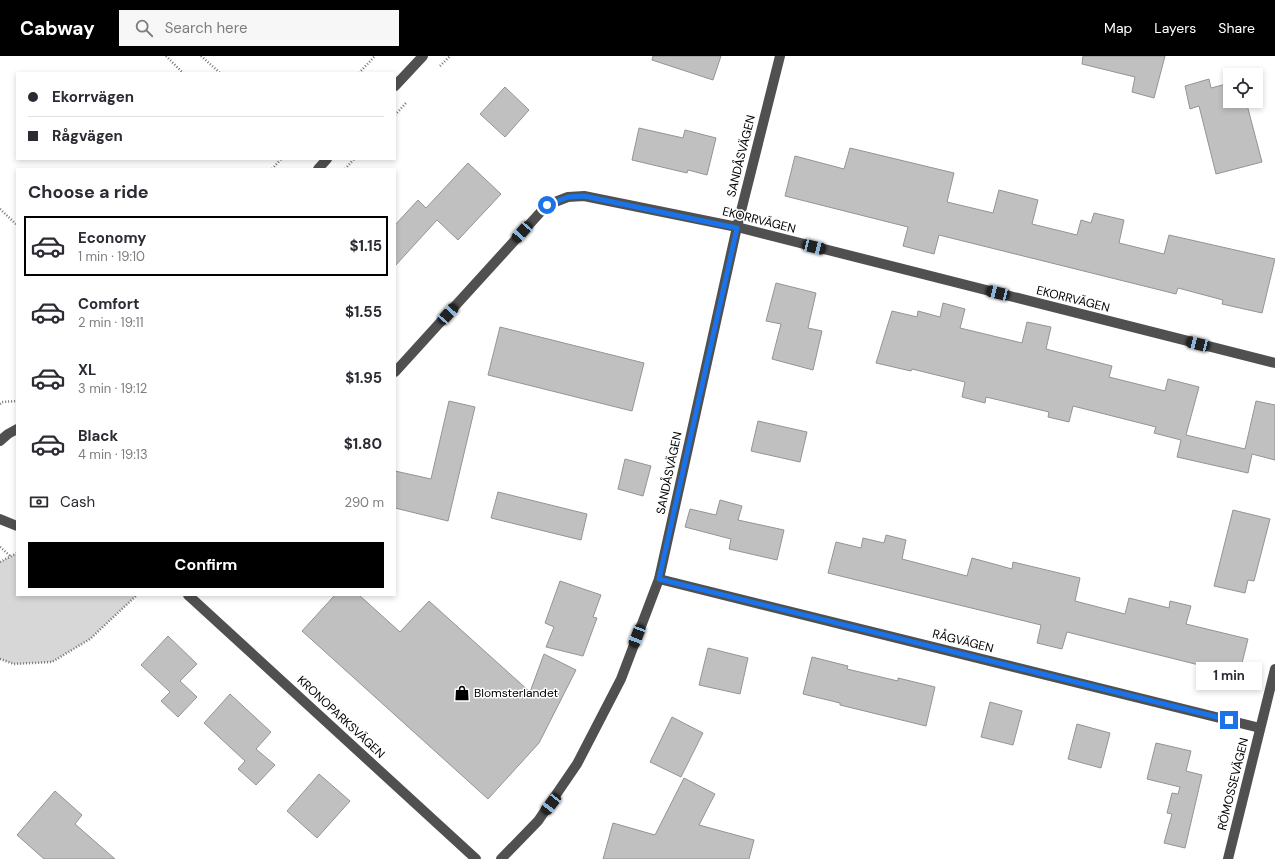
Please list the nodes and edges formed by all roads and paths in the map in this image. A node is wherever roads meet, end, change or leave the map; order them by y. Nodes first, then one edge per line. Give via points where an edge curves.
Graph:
1 (166, 56) edge
2 (201, 56) edge
3 (375, 56) edge
4 (423, 56) edge
5 (780, 56) edge
6 (183, 72) edge
7 (219, 72) edge
8 (360, 72) edge
9 (396, 85) edge
10 (280, 160) edge
11 (326, 160) edge
12 (353, 160) edge
13 (273, 168) edge
14 (319, 168) edge
15 (346, 168) edge
16 (0, 209) edge
17 (16, 224) edge
18 (737, 228) junction
19 (1275, 363) edge
20 (396, 371) edge
21 (16, 402) edge
22 (0, 404) edge
23 (16, 430) edge
24 (0, 441) edge
25 (0, 519) edge
26 (16, 526) edge
27 (0, 547) edge
28 (16, 553) edge
29 (10, 556) junction
30 (0, 562) edge
31 (659, 579) junction
32 (136, 596) edge
33 (191, 596) edge
34 (0, 659) edge
35 (1275, 669) edge
36 (1260, 728) junction
37 (476, 859) edge
38 (501, 859) edge
39 (1228, 859) edge

1 - 6 path
2 - 7 path
3 - 8 path
4 - 9 street
5 - 18 street, SANDÅSVÄGEN
10 - 13 path
11 - 14 street
12 - 15 path
16 - 17 path
18 - 19 street, EKORRVÄGEN
18 - 20 street, EKORRVÄGEN via 584,196 568,197 547,205
18 - 31 street, SANDÅSVÄGEN
21 - 22 path
23 - 24 street
25 - 26 street
27 - 29 path
28 - 29 path
29 - 30 path
31 - 36 street, RÅGVÄGEN
31 - 38 street, SANDÅSVÄGEN via 621,679 578,764 538,821
32 - 34 path via 90,639 52,662 14,664
33 - 37 street, KRONOPARKSVÄGEN
35 - 36 street, RÖMOSSEVÄGEN
36 - 39 street, RÖMOSSEVÄGEN

